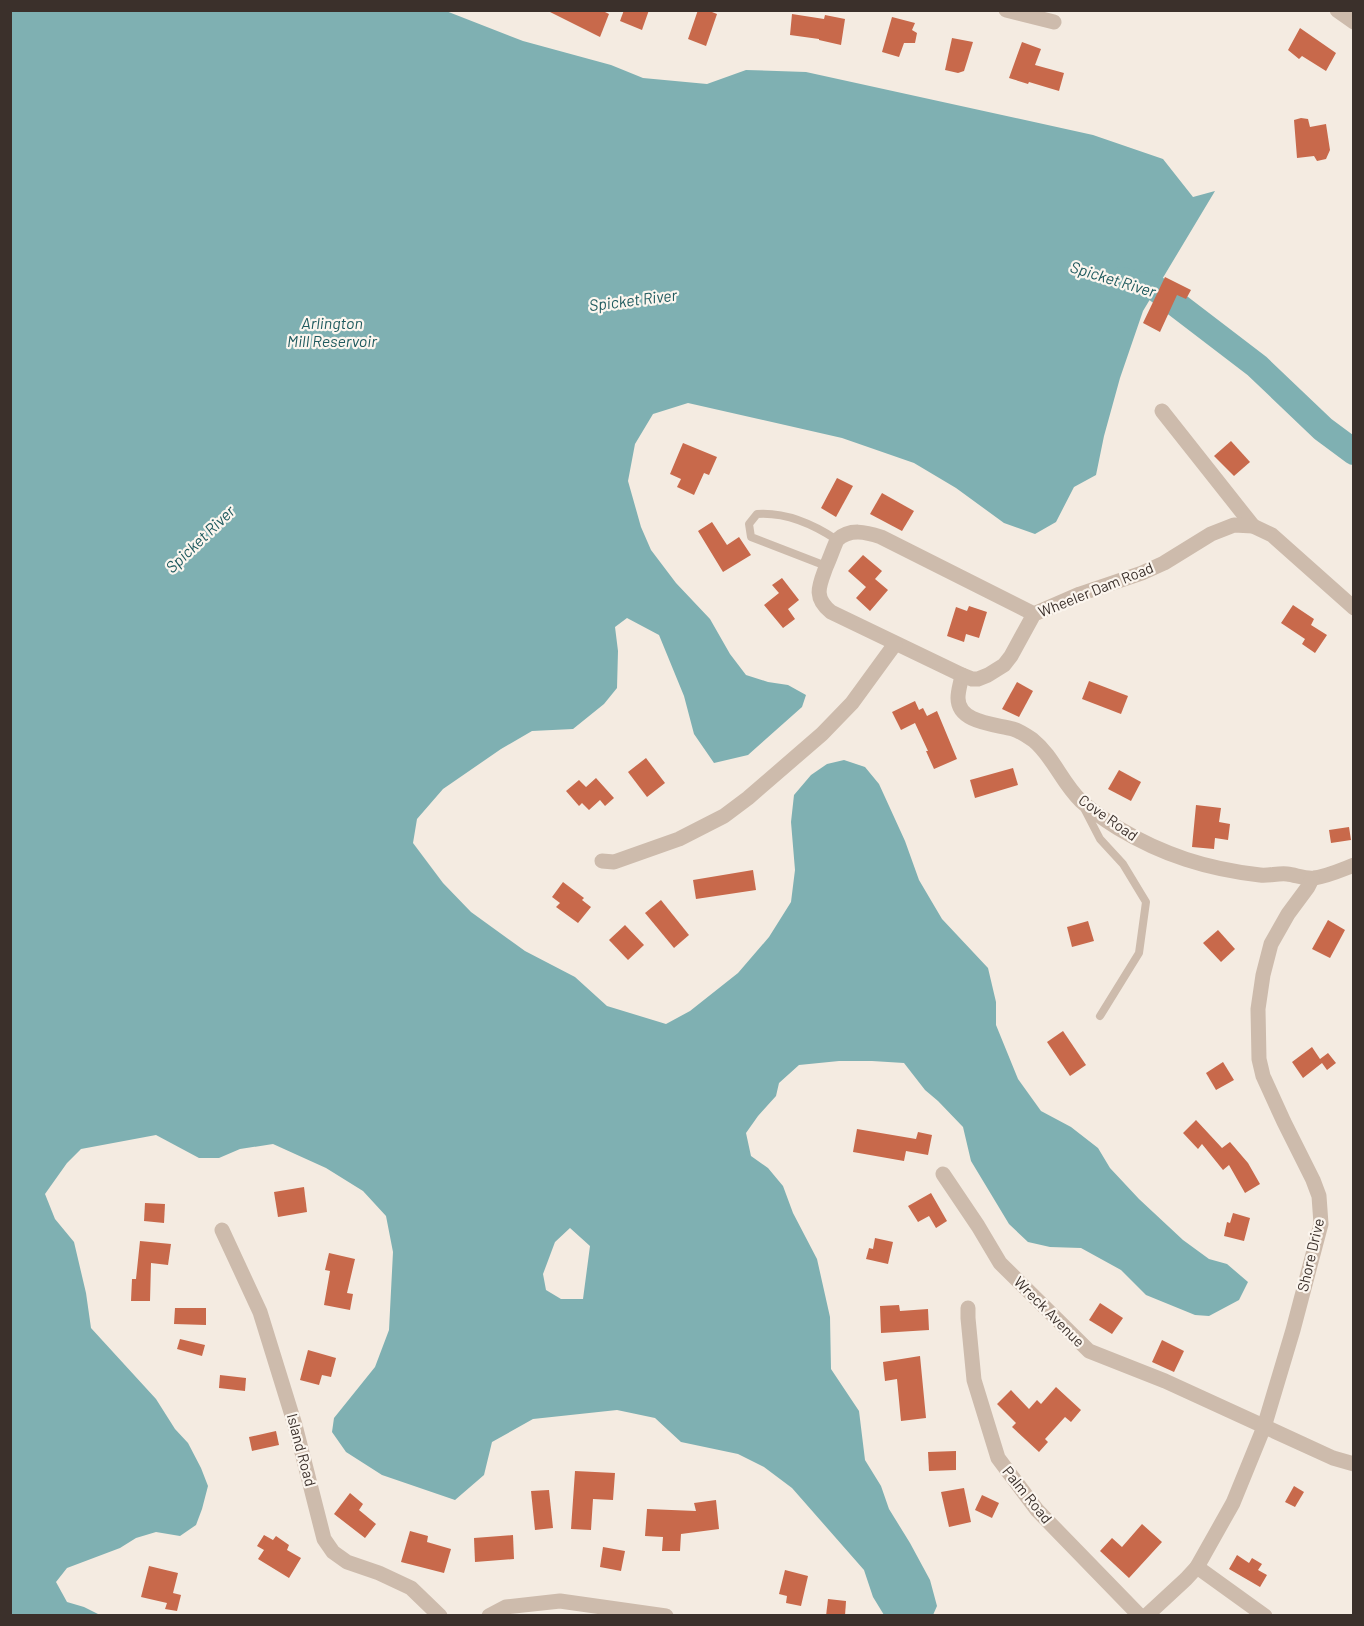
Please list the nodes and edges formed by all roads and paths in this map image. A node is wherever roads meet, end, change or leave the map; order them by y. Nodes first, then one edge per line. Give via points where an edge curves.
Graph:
1 (1006, 10) edge
2 (1336, 10) edge
3 (1054, 22) dead end
4 (1353, 22) edge
5 (1161, 411) dead end
6 (1253, 526) junction
7 (837, 540) junction
8 (827, 566) junction
9 (1353, 608) edge
10 (1034, 614) junction
11 (895, 644) junction
12 (962, 675) junction
13 (1081, 801) junction
14 (608, 861) dead end
15 (1353, 866) edge
16 (1312, 879) junction
17 (1100, 1016) dead end
18 (943, 1174) dead end
19 (222, 1230) dead end
20 (968, 1308) dead end
21 (1264, 1427) junction
22 (1353, 1464) edge
23 (1197, 1567) junction
24 (440, 1616) edge
25 (489, 1616) edge
26 (666, 1616) edge
27 (1140, 1616) edge
28 (1146, 1616) edge
29 (1265, 1616) edge

1 - 3 street
2 - 4 street
5 - 6 street
6 - 9 street via 1280,541
6 - 10 street, Wheeler Dam Road via 1234,525 1211,534 1142,573
7 - 8 street
7 - 8 lane via 789,516 757,514 749,524 751,537
7 - 10 street via 857,531 881,537
8 - 11 street via 819,592 825,607
10 - 12 street, Wheeler Dam Road via 1004,665 978,679
11 - 12 street
11 - 14 street via 852,703 822,734 724,816 680,839
12 - 13 street, Cove Road via 958,699 961,710 980,721 1028,736
13 - 16 street, Cove Road via 1137,839 1196,863
13 - 17 lane via 1100,839 1123,864 1146,902 1139,953
15 - 16 street, Cove Road
16 - 21 street, Shore Drive via 1271,944 1258,1009 1258,1059 1263,1076 1313,1180 1321,1210 1321,1224
18 - 21 street, Wreck Avenue via 1000,1263 1089,1352 1165,1381
19 - 24 street, Island Road via 260,1312 295,1425 324,1539 347,1562 411,1588
20 - 27 street, Palm Road via 974,1380 998,1458 1037,1510
21 - 22 street, Wreck Avenue
21 - 23 street, Shore Drive via 1233,1503
23 - 28 street, Shore Drive
23 - 29 street
25 - 26 street via 506,1607 560,1601

